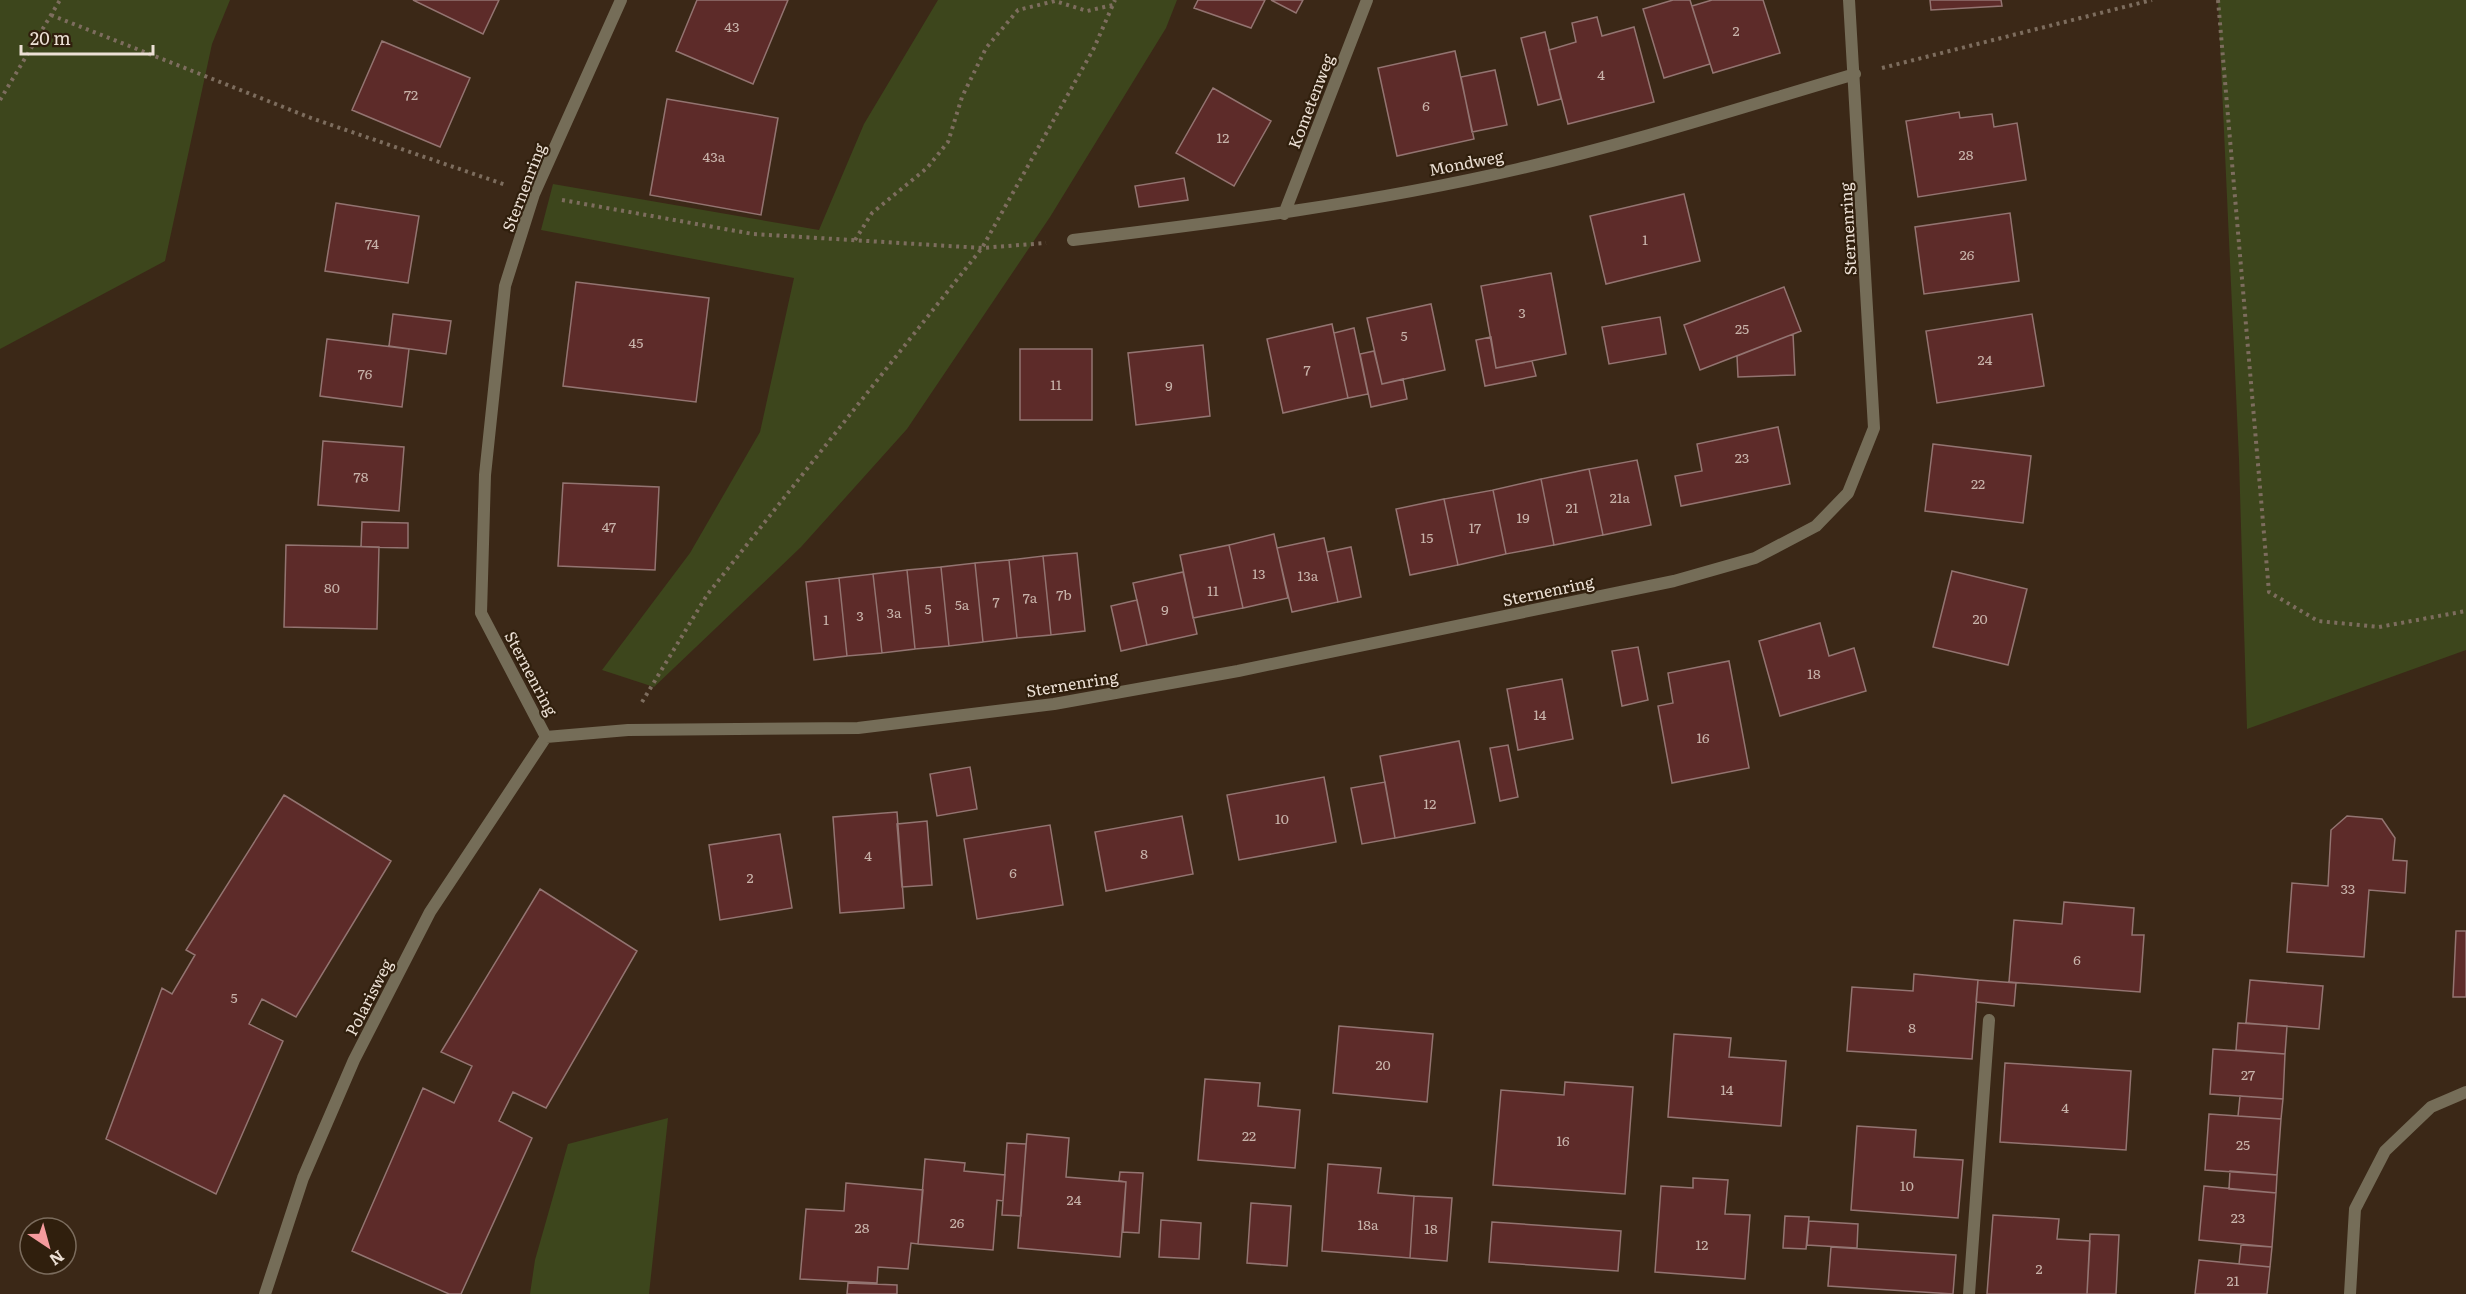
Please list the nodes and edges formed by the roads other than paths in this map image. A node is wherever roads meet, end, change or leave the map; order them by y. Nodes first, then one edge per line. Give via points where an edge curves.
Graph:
1 (621, 0) edge
2 (1367, 0) edge
3 (1850, 0) edge
4 (1855, 74) junction
5 (1284, 214) junction
6 (1073, 240) road end
7 (546, 737) junction
8 (1989, 1020) dead end
9 (2466, 1092) edge
10 (265, 1294) edge
11 (1969, 1294) edge
12 (2350, 1294) edge

1 - 7 street, Sternenring via 534,195 505,286 484,475 482,613
2 - 5 street, Kometenweg
3 - 4 street, Sternenring
4 - 5 street, Mondweg via 1518,169
4 - 7 street, Sternenring via 1874,428 1848,493 1816,526 1755,558 1674,581 1054,704 858,728 628,730
5 - 6 street, Mondweg
7 - 10 street, Polarisweg via 430,912 354,1060 303,1178
8 - 11 street
9 - 12 street via 2431,1107 2385,1151 2355,1209

